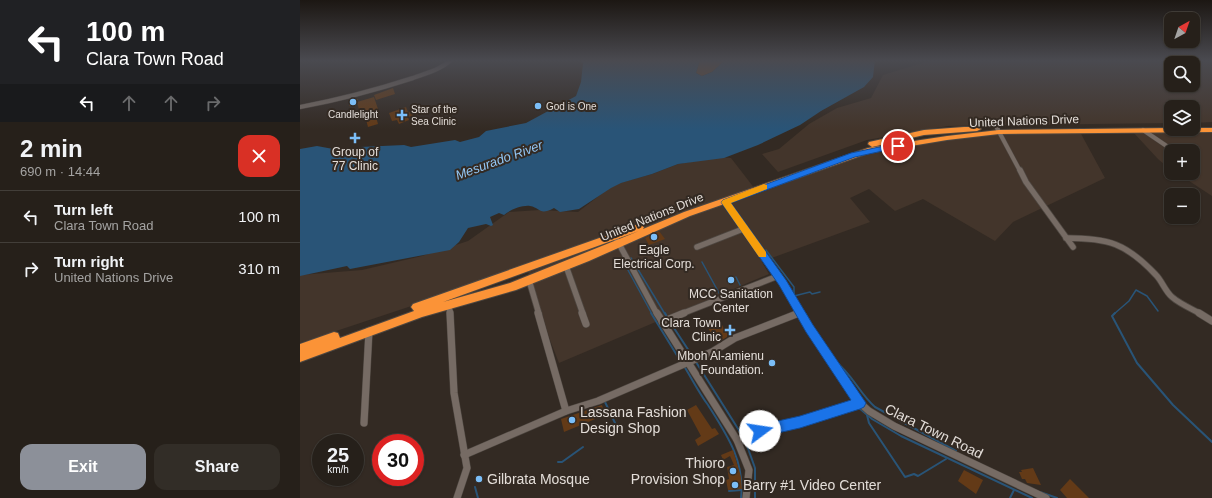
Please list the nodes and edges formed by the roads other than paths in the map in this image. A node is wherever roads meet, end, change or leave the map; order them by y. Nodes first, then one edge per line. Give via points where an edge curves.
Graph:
1 (398, 83) edge
2 (300, 107) edge
3 (1164, 126) edge
4 (1200, 126) edge
5 (1212, 126) edge
6 (998, 130) junction
7 (1143, 130) junction
8 (1212, 130) edge
9 (910, 139) junction
10 (1164, 144) edge
11 (726, 202) junction
12 (743, 229) junction
13 (1066, 238) junction
14 (617, 239) junction
15 (697, 247) dead end
16 (1073, 247) dead end
17 (566, 266) junction
18 (775, 277) junction
19 (530, 280) junction
20 (449, 304) junction
21 (800, 313) junction
22 (664, 322) junction
23 (1212, 322) edge
24 (586, 324) dead end
25 (369, 331) junction
26 (300, 349) edge
27 (300, 357) edge
28 (688, 361) junction
29 (860, 403) junction
30 (566, 411) junction
31 (364, 423) dead end
32 (738, 440) junction
33 (464, 455) junction
34 (457, 498) edge
35 (746, 498) edge
36 (1046, 498) edge

1 - 2 street via 332,102
3 - 6 highway, United Nations Drive
4 - 5 highway
6 - 7 highway, United Nations Drive
6 - 9 highway, United Nations Drive
6 - 13 street via 1026,182
7 - 8 highway, United Nations Drive
7 - 10 street
9 - 11 highway, United Nations Drive via 853,154
9 - 14 highway, United Nations Drive via 862,147
11 - 12 street, Clara Town Road
11 - 14 highway, United Nations Drive
12 - 15 street
12 - 18 street, Clara Town Road
13 - 16 street
13 - 23 street via 1095,238 1109,241 1127,250 1156,275 1172,297
14 - 17 highway, United Nations Drive
14 - 22 street via 650,303
14 - 26 highway, United Nations Drive
17 - 19 highway, United Nations Drive
17 - 24 street
18 - 21 street, Clara Town Road
18 - 22 street
19 - 20 highway, United Nations Drive via 498,292
19 - 30 street
20 - 25 highway, United Nations Drive
20 - 33 street via 454,393
21 - 28 street via 734,338 712,352
21 - 29 street, Clara Town Road
22 - 28 street
25 - 27 highway, United Nations Drive
25 - 31 street
28 - 30 street via 598,401
28 - 32 street
29 - 32 street via 800,422 760,431
29 - 36 street, Clara Town Road via 894,426
30 - 33 street
32 - 35 street via 749,470
33 - 34 street via 467,471

